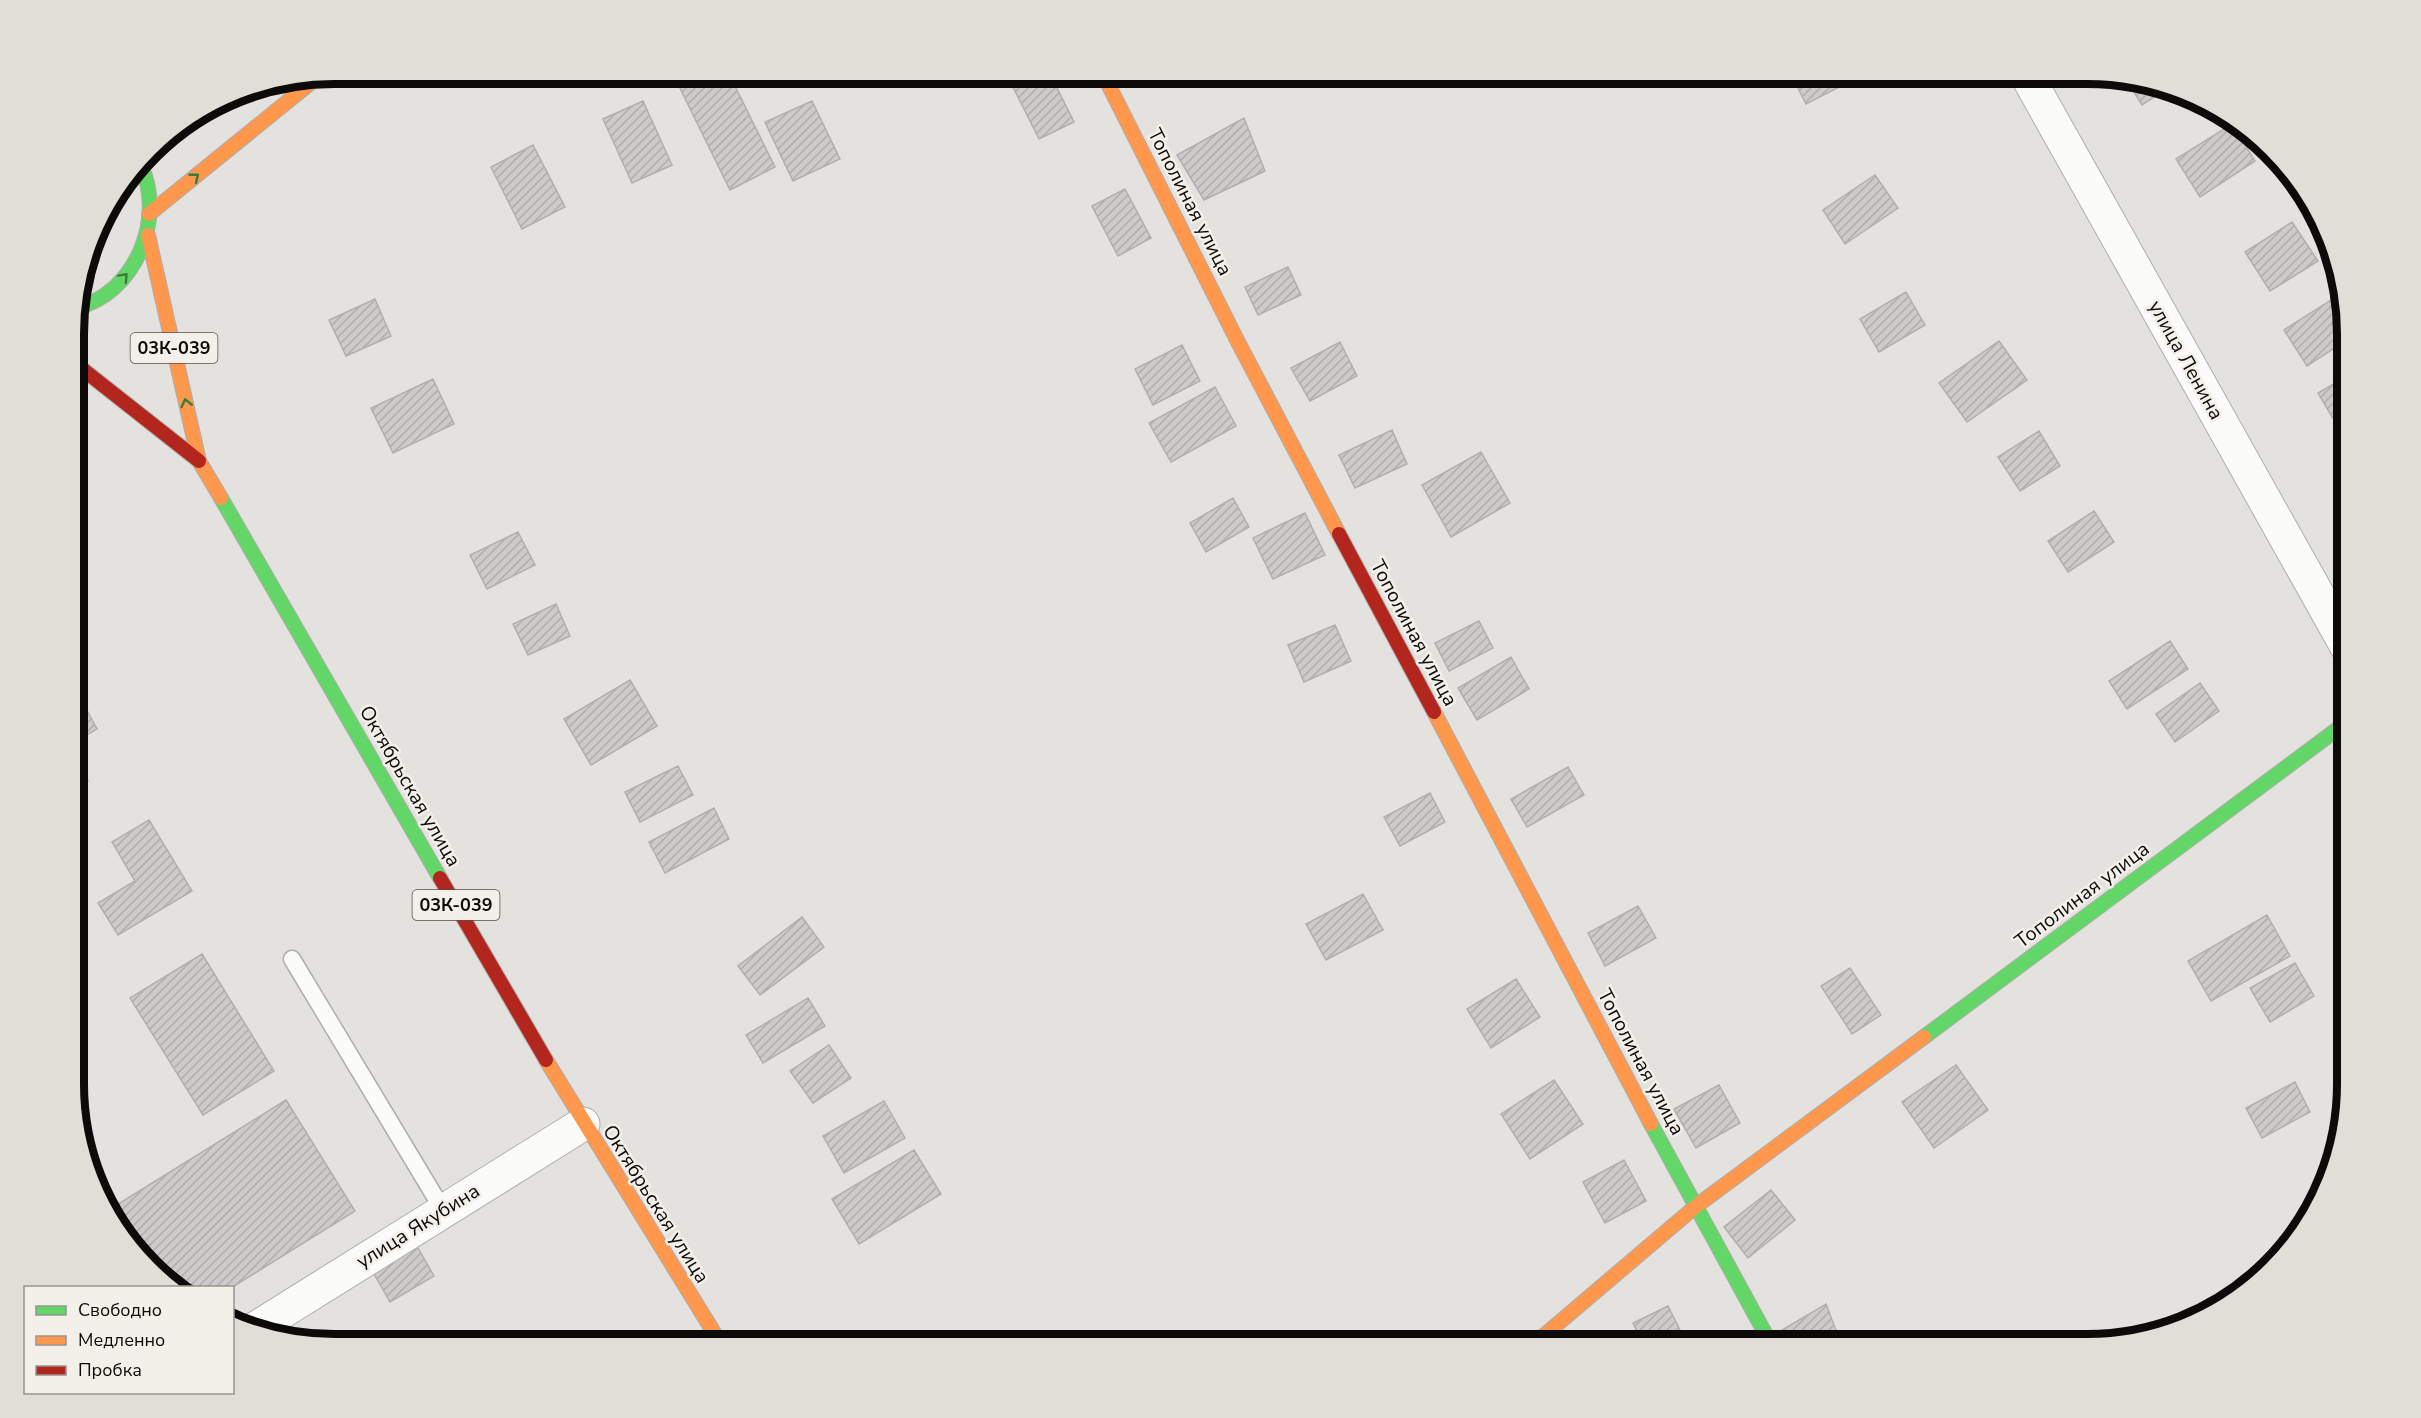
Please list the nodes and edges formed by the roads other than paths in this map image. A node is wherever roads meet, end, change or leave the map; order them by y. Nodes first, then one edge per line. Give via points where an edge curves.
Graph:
1 (1108, 84) edge
2 (2032, 84) edge
3 (309, 86) edge
4 (144, 172) edge
5 (149, 214) junction
6 (148, 236) junction
7 (86, 306) edge
8 (84, 370) edge
9 (199, 460) junction
10 (2337, 629) edge
11 (2337, 729) edge
12 (292, 959) dead end
13 (583, 1124) junction
14 (1695, 1207) junction
15 (443, 1210) junction
16 (263, 1323) edge
17 (715, 1334) edge
18 (1546, 1334) edge
19 (1765, 1334) edge

1 - 14 street, Тополиная улица via 1244,353
2 - 10 street, улица Ленина
5 -> 3 street
4 - 5 street via 149,183
5 - 6 street
7 -> 6 street via 127,277
9 -> 6 street, Октябрьская улица / 03К-039
8 - 9 street, Октябрьская улица
9 - 13 street, Октябрьская улица / 03К-039
11 - 14 street, Тополиная улица
12 - 15 lane
13 - 15 street, улица Якубина
13 - 17 street, Октябрьская улица / 03К-039
14 - 18 street, Тополиная улица
14 - 19 street, Тополиная улица
15 - 16 street, улица Якубина

